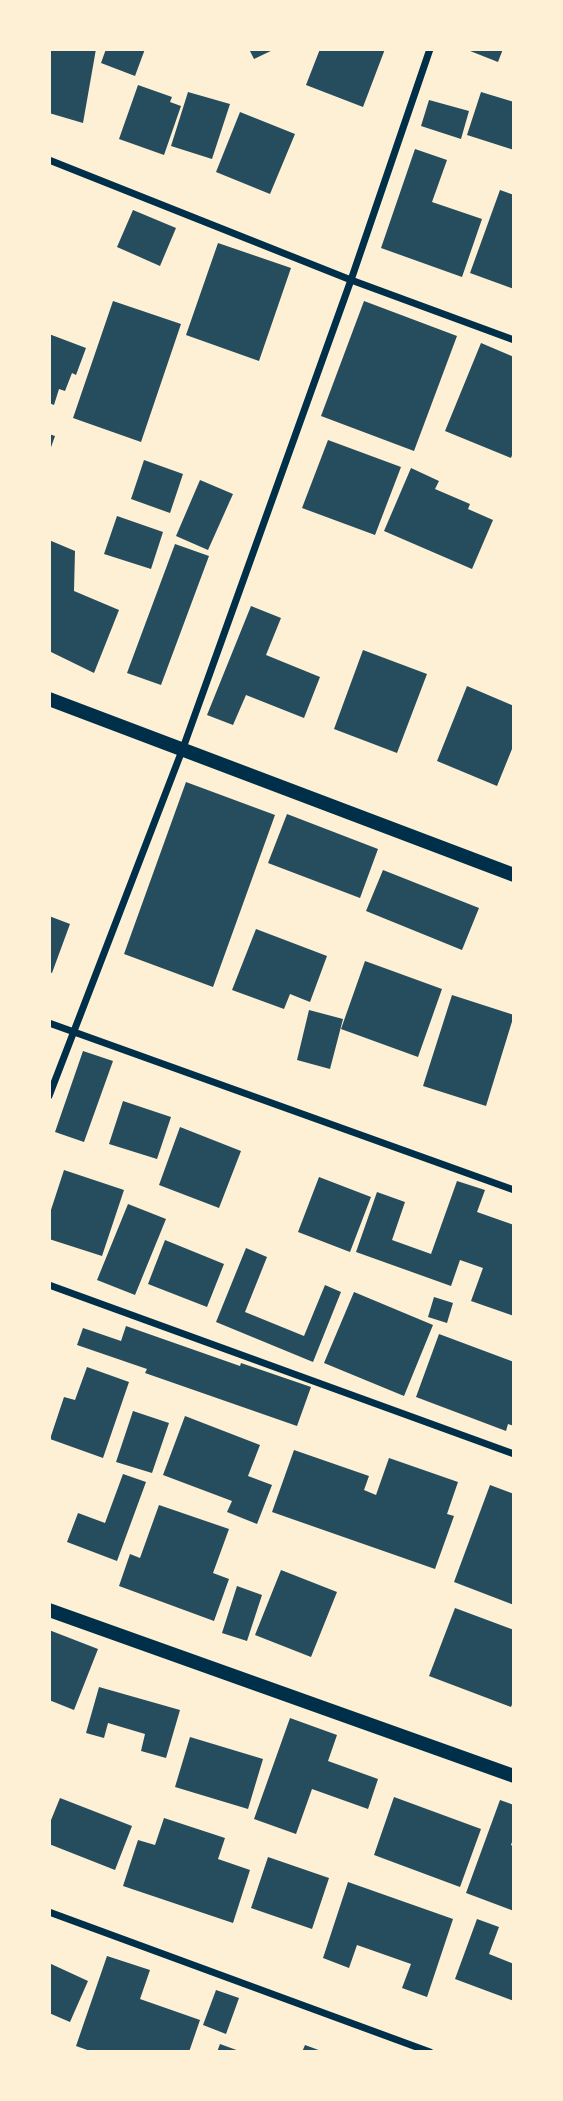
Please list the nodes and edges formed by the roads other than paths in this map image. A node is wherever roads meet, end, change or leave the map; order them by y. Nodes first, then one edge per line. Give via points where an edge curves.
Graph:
1 (430, 49) edge
2 (49, 160) edge
3 (351, 280) junction
4 (514, 340) edge
5 (49, 699) edge
6 (183, 748) junction
7 (514, 875) edge
8 (49, 1023) edge
9 (74, 1032) junction
10 (49, 1096) edge
11 (514, 1190) edge
12 (49, 1285) edge
13 (514, 1454) edge
14 (49, 1610) edge
15 (514, 1776) edge
16 (49, 1912) edge
17 (430, 2052) edge

1 - 3 street
2 - 3 street
3 - 4 street
3 - 6 street
5 - 6 main road
6 - 7 main road
6 - 9 street
8 - 9 street
9 - 10 street
9 - 11 street
12 - 13 street
14 - 15 main road
16 - 17 street

